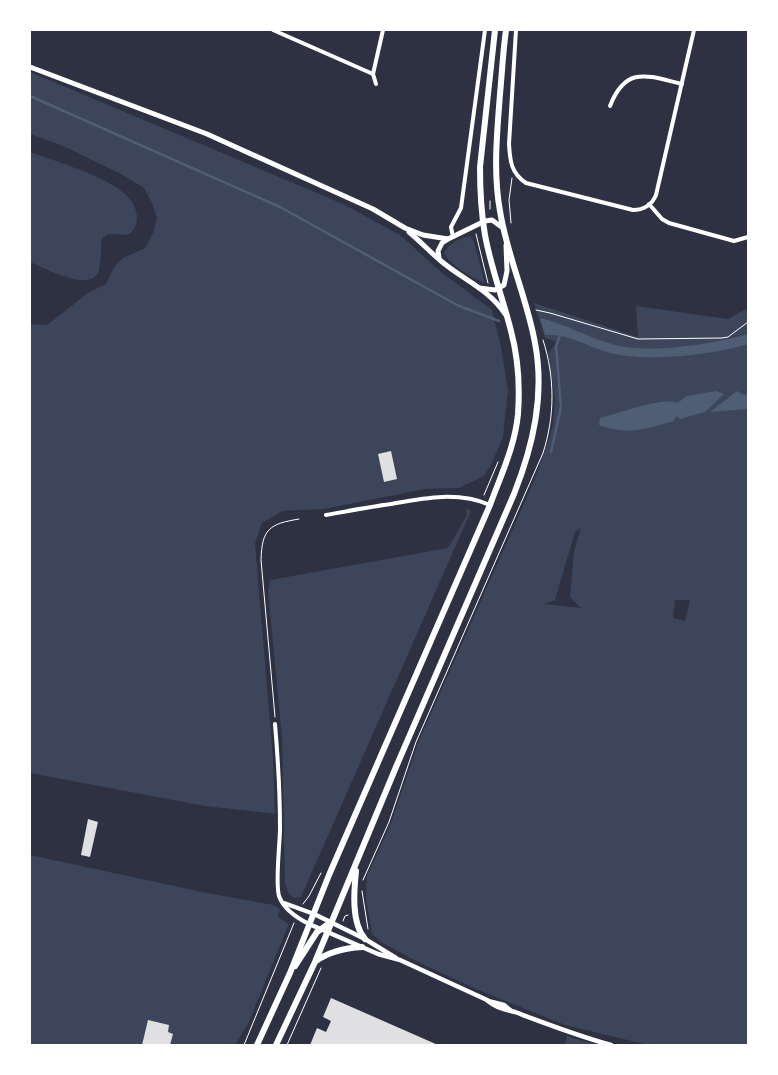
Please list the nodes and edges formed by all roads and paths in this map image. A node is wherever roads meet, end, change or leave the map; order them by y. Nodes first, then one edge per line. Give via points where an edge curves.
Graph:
1 (273, 30) edge
2 (383, 30) edge
3 (485, 30) edge
4 (495, 30) edge
5 (506, 30) edge
6 (516, 30) edge
7 (694, 30) edge
8 (30, 67) edge
9 (373, 74) junction
10 (376, 84) dead end
11 (682, 84) junction
12 (610, 106) dead end
13 (514, 173) junction
14 (505, 200) dead end
15 (493, 201) dead end
16 (650, 204) junction
17 (488, 210) dead end
18 (483, 222) junction
19 (405, 228) junction
20 (503, 228) junction
21 (475, 230) dead end
22 (748, 237) edge
23 (451, 238) junction
24 (506, 239) junction
25 (439, 259) junction
26 (489, 284) dead end
27 (479, 288) junction
28 (499, 289) junction
29 (530, 312) junction
30 (508, 319) junction
31 (748, 322) edge
32 (544, 343) dead end
33 (545, 346) dead end
34 (500, 458) dead end
35 (483, 496) dead end
36 (490, 505) junction
37 (326, 515) dead end
38 (299, 520) dead end
39 (275, 724) joint
40 (375, 853) dead end
41 (357, 862) junction
42 (319, 878) dead end
43 (363, 883) dead end
44 (362, 891) dead end
45 (282, 903) junction
46 (303, 904) dead end
47 (365, 911) dead end
48 (314, 914) junction
49 (345, 916) dead end
50 (296, 920) dead end
51 (332, 922) junction
52 (342, 923) dead end
53 (309, 924) junction
54 (320, 929) junction
55 (327, 932) junction
56 (365, 939) junction
57 (362, 947) junction
58 (400, 960) junction
59 (315, 962) junction
60 (322, 966) dead end
61 (290, 973) junction
62 (244, 1045) edge
63 (257, 1045) edge
64 (276, 1045) edge
65 (287, 1045) edge
66 (611, 1045) edge

1 - 9 street
2 - 9 street
3 - 23 street via 460,208 451,227
4 - 18 highway via 480,167
5 - 20 highway via 497,150 497,195
6 - 13 street via 509,144
7 - 11 street
8 - 19 main road via 207,134 373,210
9 - 10 street
11 - 12 street via 637,76 623,84
11 - 16 street via 656,195
13 - 14 path via 509,200
13 - 16 street via 526,183 633,210
15 - 17 path via 490,201
16 - 22 street via 669,223 734,241
18 - 20 main road via 492,220
18 - 23 main road
18 - 28 highway
19 - 23 main road via 423,236
19 - 25 main road
20 - 24 highway
21 - 26 path
23 - 25 main road via 439,248
24 - 28 main road via 506,277
24 - 29 highway
25 - 27 main road
27 - 28 main road
27 - 30 main road via 497,303
28 - 30 highway
29 - 31 path via 550,313 638,339 722,338
29 - 41 highway via 539,372 538,403 524,469
30 - 36 highway via 518,368 518,414 508,459
32 - 33 path
34 - 35 path
36 - 37 street via 439,496
36 - 48 highway
38 - 39 path via 276,524 262,543
39 - 45 street via 280,818 278,887
40 - 43 path
41 - 51 highway
41 - 56 highway via 354,902 360,932
42 - 46 path
44 - 47 path
45 - 48 street
45 - 53 street
48 - 51 street
48 - 53 highway
49 - 52 path
50 - 62 path
51 - 54 highway
51 - 55 highway
51 - 56 street
53 - 54 street
53 - 61 highway
54 - 55 street
54 - 61 highway
55 - 57 street
55 - 59 highway
56 - 58 street
57 - 58 street
57 - 59 highway via 331,952
58 - 66 street via 514,1012
59 - 64 highway
60 - 65 path
61 - 63 highway

